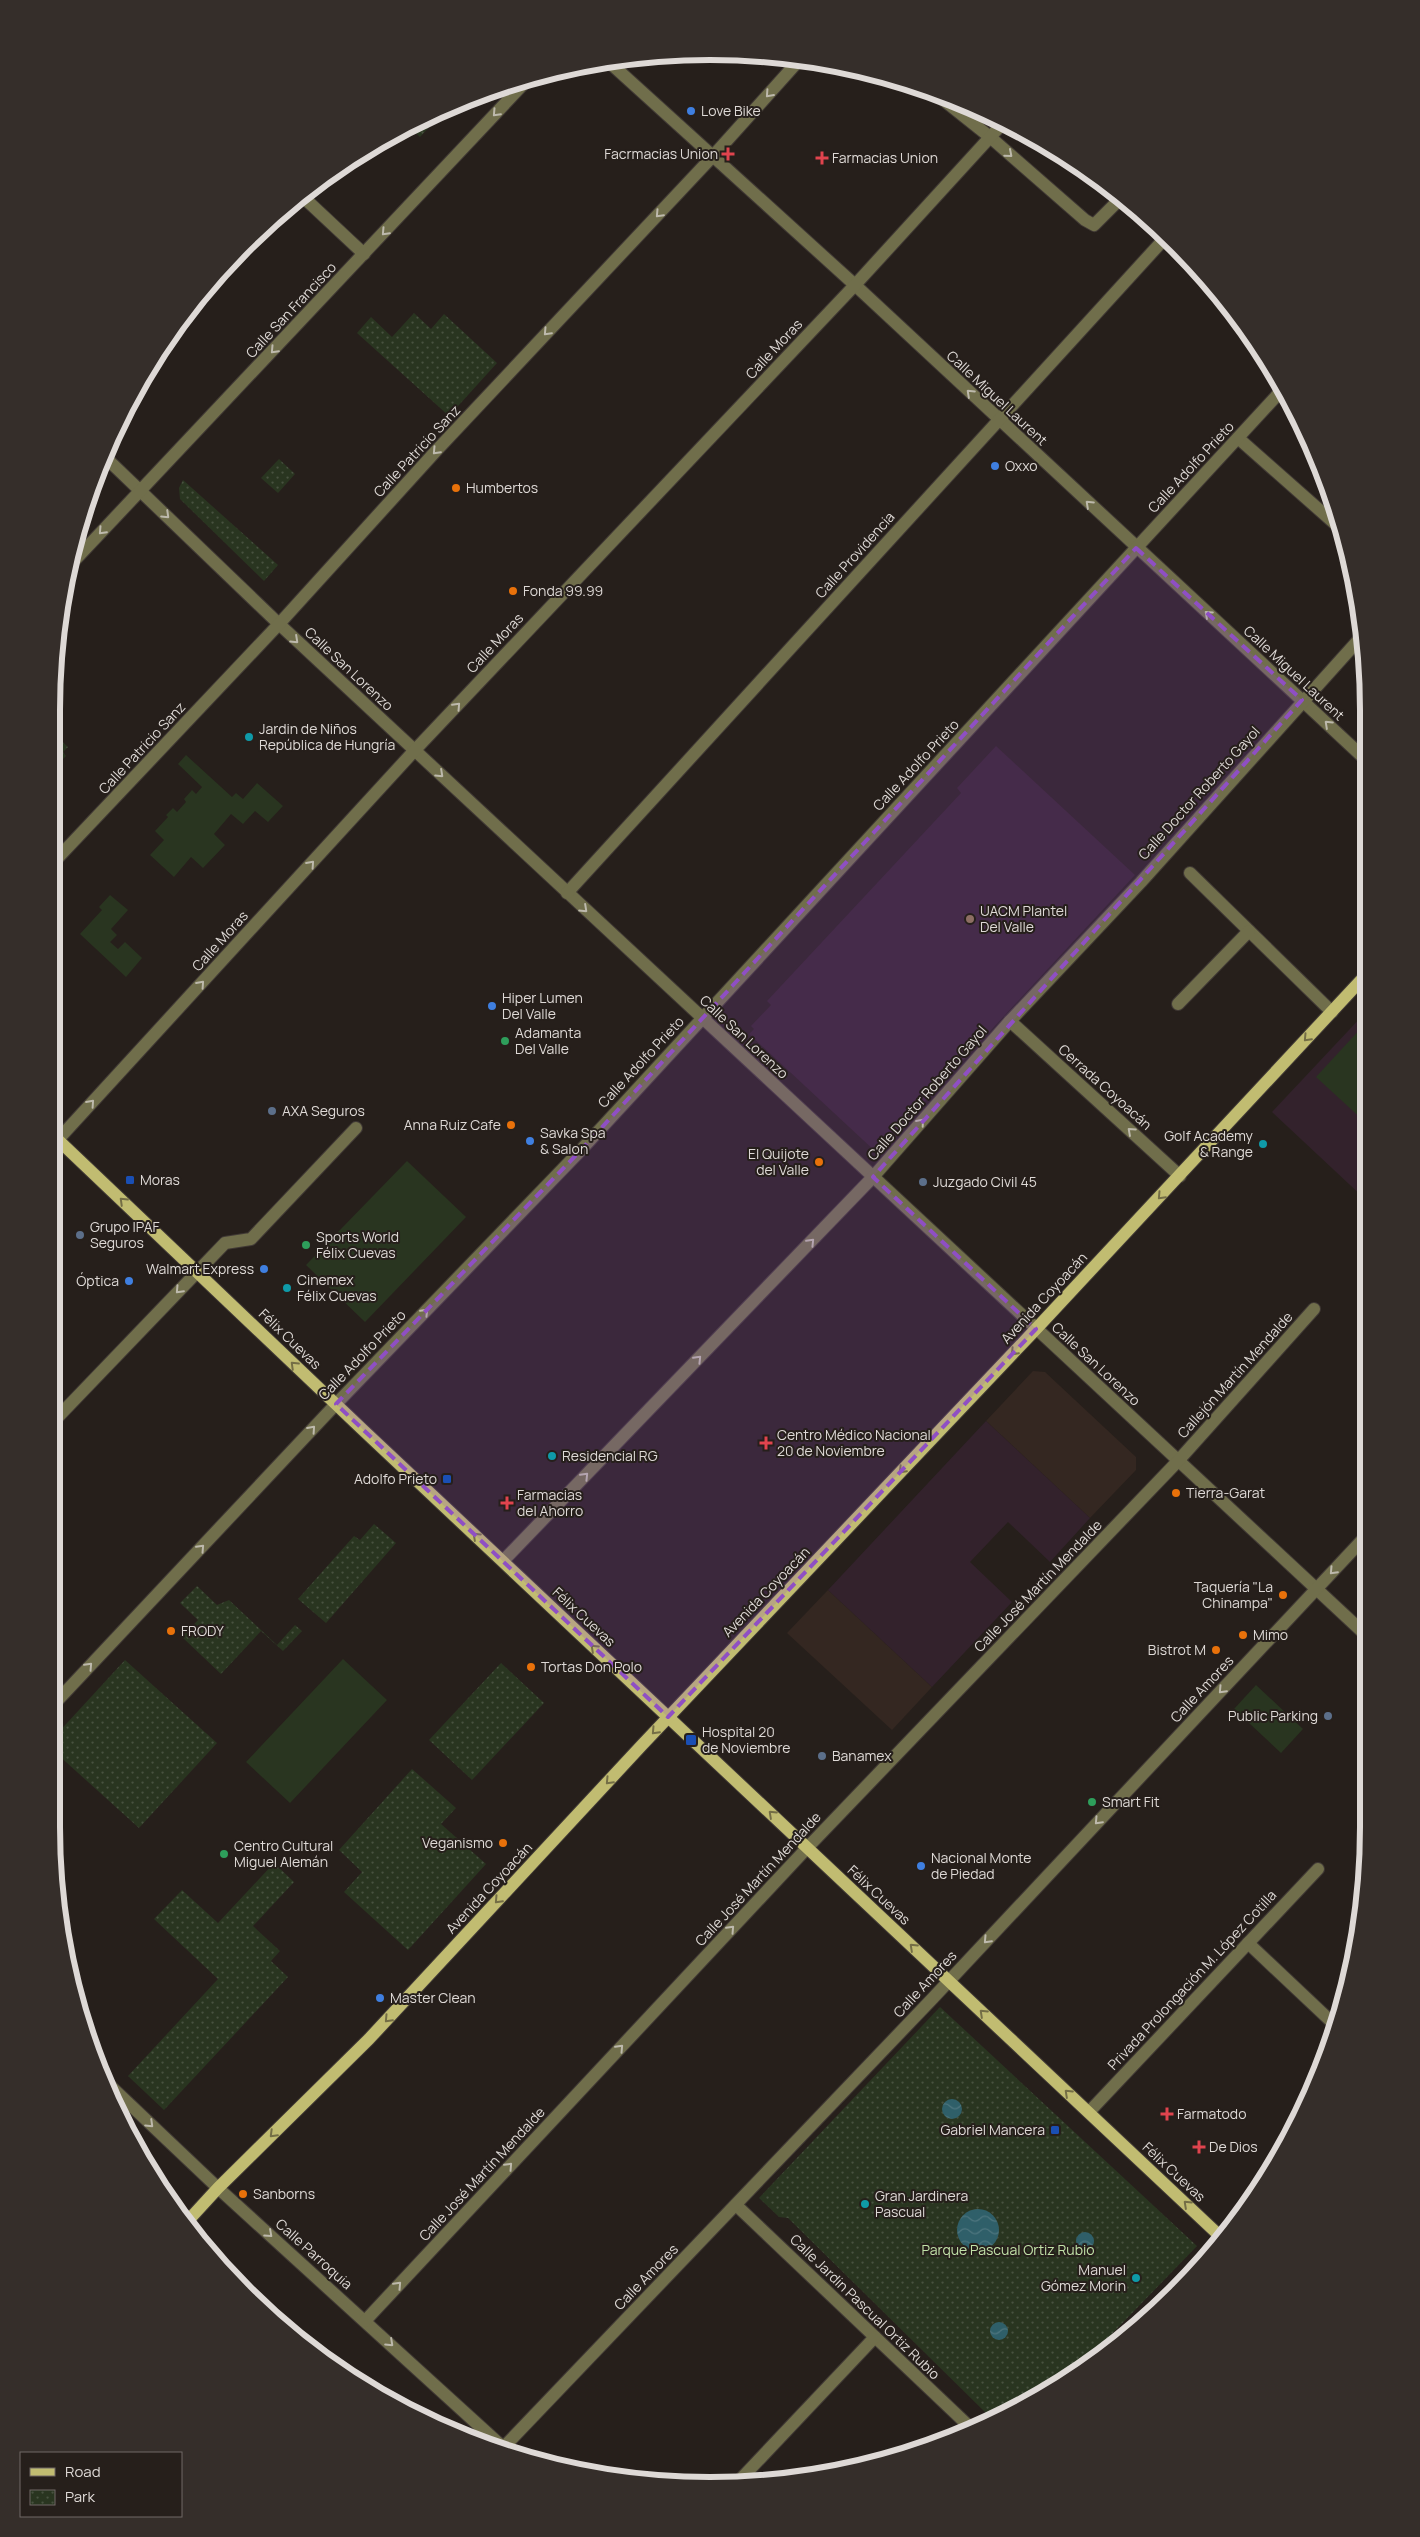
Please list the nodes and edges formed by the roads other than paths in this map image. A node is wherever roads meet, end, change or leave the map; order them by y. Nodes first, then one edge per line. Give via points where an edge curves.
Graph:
1 (794, 66) edge
2 (615, 67) edge
3 (519, 89) edge
4 (951, 106) edge
5 (998, 128) edge
6 (990, 136) junction
7 (713, 156) junction
8 (306, 200) edge
9 (1116, 203) edge
10 (1161, 242) edge
11 (364, 254) junction
12 (855, 285) junction
13 (1278, 395) edge
14 (999, 420) junction
15 (1238, 438) junction
16 (109, 461) edge
17 (140, 490) junction
18 (1332, 521) edge
19 (1136, 548) junction
20 (79, 556) edge
21 (279, 624) junction
22 (1356, 642) edge
23 (1302, 700) junction
24 (414, 751) junction
25 (1360, 754) edge
26 (60, 856) edge
27 (1190, 873) dead end
28 (567, 893) junction
29 (1249, 931) junction
30 (1360, 981) edge
31 (1178, 1004) dead end
32 (1332, 1012) junction
33 (702, 1019) junction
34 (1010, 1021) junction
35 (356, 1128) dead end
36 (60, 1136) edge
37 (60, 1144) edge
38 (1180, 1176) junction
39 (873, 1177) junction
40 (196, 1271) junction
41 (1314, 1309) dead end
42 (1036, 1329) junction
43 (336, 1404) junction
44 (60, 1415) edge
45 (1178, 1461) junction
46 (1360, 1542) edge
47 (503, 1561) junction
48 (1316, 1589) junction
49 (1360, 1630) edge
50 (60, 1698) edge
51 (668, 1717) junction
52 (807, 1848) junction
53 (1318, 1869) dead end
54 (1248, 1943) junction
55 (949, 1981) junction
56 (1330, 2021) edge
57 (116, 2092) edge
58 (1088, 2112) junction
59 (218, 2188) junction
60 (736, 2205) junction
61 (191, 2218) edge
62 (1217, 2234) edge
63 (365, 2321) junction
64 (876, 2337) junction
65 (966, 2425) edge
66 (495, 2441) edge
67 (508, 2445) edge
68 (743, 2476) edge

1 -> 7 street, Calle Patricio Sanz
2 - 7 street, Calle Miguel Laurent
3 -> 11 street, Calle San Francisco
4 - 6 street
5 - 6 street, Calle Moras
6 -> 9 street via 1094,225
6 - 12 street, Calle Moras
7 - 12 street, Calle Miguel Laurent
7 -> 21 street, Calle Patricio Sanz via 435,452
8 - 11 street
10 - 14 street, Calle Providencia
11 -> 17 street, Calle San Francisco
14 -> 12 street, Calle Miguel Laurent
24 -> 12 street, Calle Moras
13 - 15 street, Calle Adolfo Prieto
19 -> 14 street, Calle Miguel Laurent
14 - 28 street, Calle Providencia
15 - 18 street
15 - 19 street, Calle Adolfo Prieto
16 - 17 street, Calle San Lorenzo
17 -> 20 street, Calle San Francisco
17 -> 21 street, Calle San Lorenzo
23 -> 19 street, Calle Miguel Laurent
19 - 33 street, Calle Adolfo Prieto
21 -> 24 street, Calle San Lorenzo
21 - 26 street, Calle Patricio Sanz
22 - 23 street, Calle Doctor Roberto Gayol
25 -> 23 street, Calle Miguel Laurent
23 - 34 street, Calle Doctor Roberto Gayol via 1141,882
24 -> 28 street, Calle San Lorenzo
36 -> 24 street, Calle Moras
27 - 29 street
28 -> 33 street, Calle San Lorenzo
29 - 31 street
29 - 32 street
30 - 32 main road, Avenida Coyoacán
32 -> 38 main road, Avenida Coyoacán
33 - 39 street, Calle San Lorenzo
43 -> 33 street, Calle Adolfo Prieto via 531,1203
38 -> 34 street, Cerrada Coyoacán
39 -> 34 street, Calle Doctor Roberto Gayol
35 - 40 street via 251,1239 225,1242
40 -> 37 main road, Félix Cuevas
38 -> 42 main road, Avenida Coyoacán
39 - 42 street, Calle San Lorenzo
47 -> 39 street, Calle Doctor Roberto Gayol
43 -> 40 main road, Félix Cuevas
40 -> 44 street
41 - 45 street, Callejón Martín Mendalde
42 - 45 street, Calle San Lorenzo
42 -> 51 main road, Avenida Coyoacán
47 -> 43 main road, Félix Cuevas
50 -> 43 street, Calle Adolfo Prieto
45 - 48 street, Calle San Lorenzo
45 - 52 street, Calle José Martín Mendalde
46 -> 48 street, Calle Amores
51 -> 47 main road, Félix Cuevas
48 - 49 street, Calle San Lorenzo
48 -> 55 street, Calle Amores
52 -> 51 main road, Félix Cuevas
51 -> 59 main road, Avenida Coyoacán via 369,2039
55 -> 52 main road, Félix Cuevas
63 -> 52 street, Calle José Martín Mendalde
53 - 54 street, Privada Prolongación M. López Cotilla
54 - 56 street
54 - 58 street, Privada Prolongación M. López Cotilla
58 -> 55 main road, Félix Cuevas
55 - 60 street, Calle Amores
57 -> 59 street, Calle Parroquia
62 -> 58 main road, Félix Cuevas
59 - 61 main road, Avenida Coyoacán
59 -> 63 street, Calle Parroquia
60 - 64 street, Calle Jardin Pascual Ortiz Rubio
60 - 67 street, Calle Amores
63 -> 66 street, Calle Parroquia
64 - 65 street, Calle Jardin Pascual Ortiz Rubio
64 - 68 street

